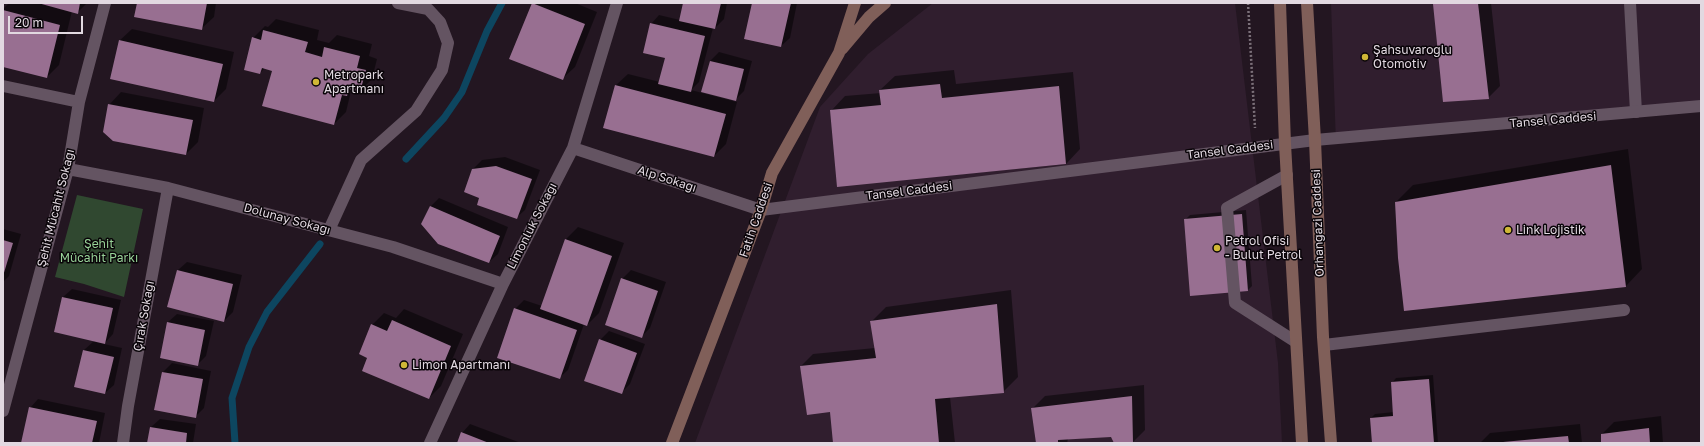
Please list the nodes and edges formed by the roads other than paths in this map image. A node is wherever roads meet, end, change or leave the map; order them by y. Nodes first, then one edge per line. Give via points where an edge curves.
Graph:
1 (105, 3) edge
2 (398, 3) edge
3 (617, 3) edge
4 (855, 3) edge
5 (885, 3) edge
6 (1280, 3) edge
7 (1306, 3) edge
8 (1630, 3) edge
9 (839, 53) junction
10 (3, 86) edge
11 (79, 102) junction
12 (1701, 106) edge
13 (1636, 112) junction
14 (1315, 140) junction
15 (1285, 144) junction
16 (573, 148) junction
17 (68, 168) junction
18 (1287, 175) junction
19 (168, 188) junction
20 (761, 210) junction
21 (329, 230) junction
22 (503, 284) junction
23 (1624, 310) dead end
24 (1296, 342) junction
25 (1324, 345) junction
26 (3, 411) edge
27 (123, 443) edge
28 (430, 443) edge
29 (672, 443) edge
30 (1302, 443) edge
31 (1331, 443) edge

1 - 11 street, Şehit Mücahit Sokağı
2 - 21 street via 428,9 440,22 448,43 442,70 416,111 361,160
3 - 16 street, Limonluk Sokağı
4 - 9 main road, Fatih Caddesi
5 - 9 main road via 869,17
6 - 15 main road
7 - 14 main road, Orhangazi Caddesi
8 - 13 street
9 - 20 main road, Fatih Caddesi via 772,173
10 - 11 street
11 - 17 street, Şehit Mücahit Sokağı
12 - 13 street, Tansel Caddesi
13 - 14 street, Tansel Caddesi
14 - 15 street, Tansel Caddesi
14 - 25 main road, Orhangazi Caddesi
15 - 18 main road
15 - 20 street, Tansel Caddesi
16 - 20 street, Alp Sokağı
16 - 22 street, Limonluk Sokağı
17 - 19 street, Dolunay Sokağı
17 - 26 street, Şehit Mücahit Sokağı
18 - 24 main road
18 - 24 street via 1227,208 1235,303
19 - 21 street, Dolunay Sokağı
19 - 27 street, Çırak Sokağı
20 - 29 main road, Fatih Caddesi
21 - 22 street, Dolunay Sokağı via 393,247
22 - 28 street, Limonluk Sokağı
23 - 25 street
24 - 30 main road
25 - 31 main road, Orhangazi Caddesi

